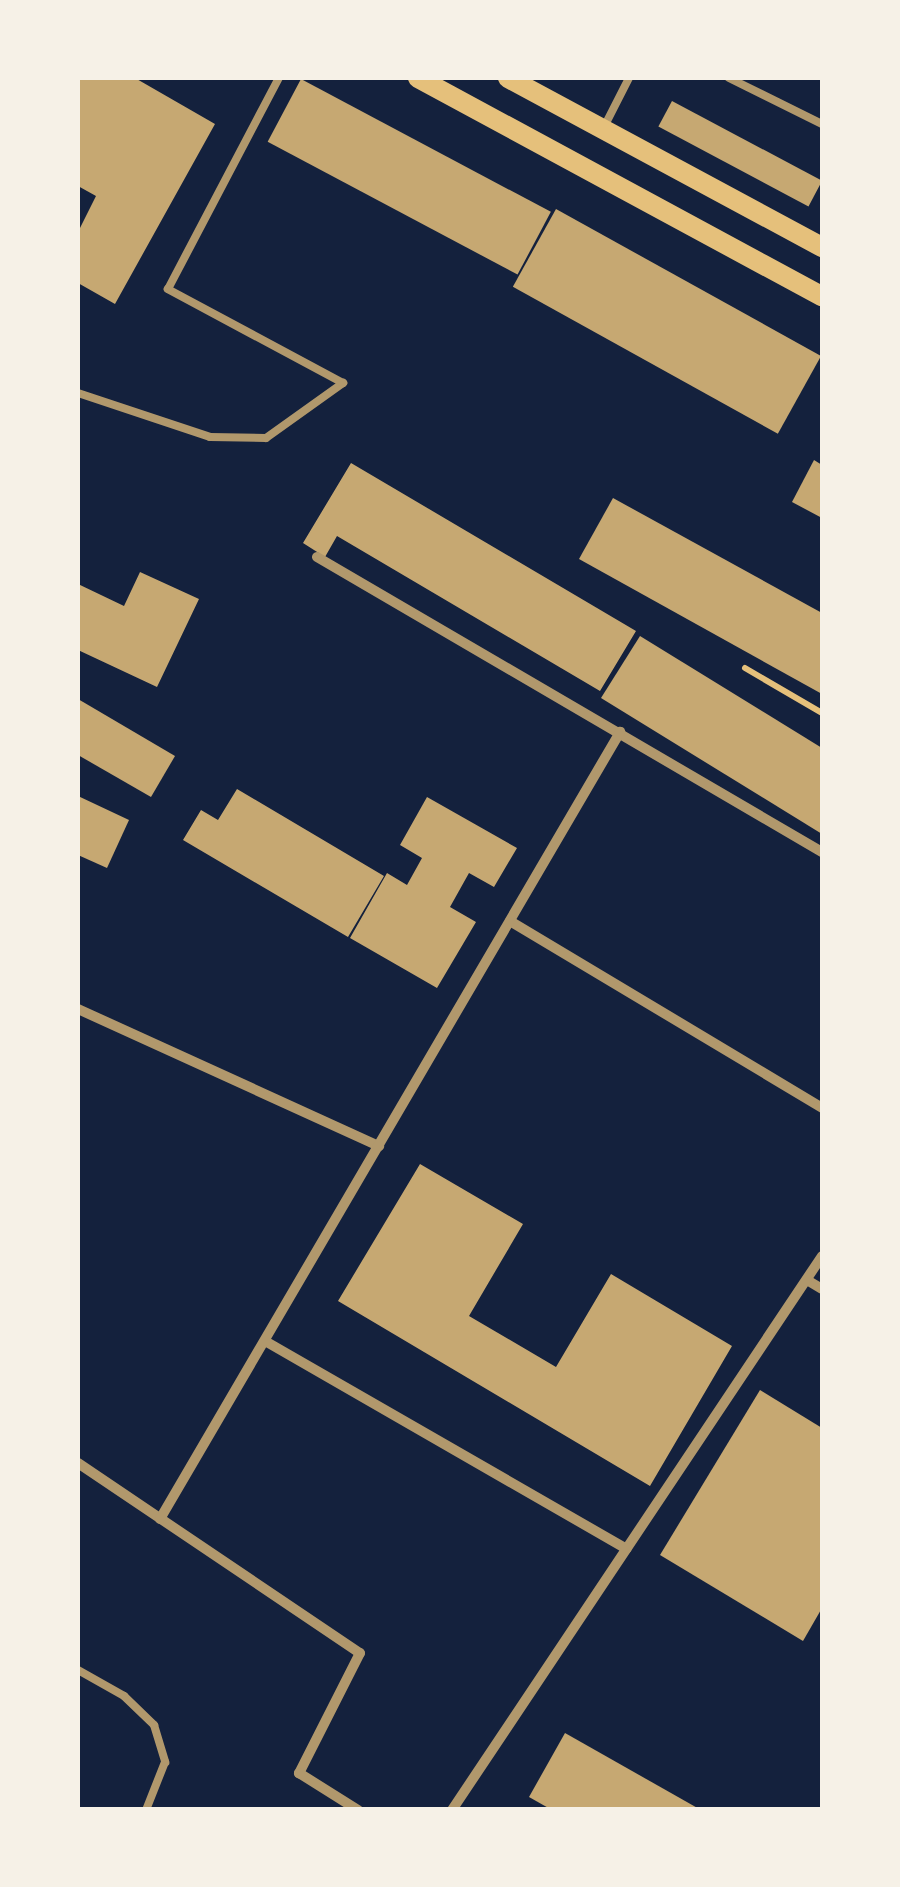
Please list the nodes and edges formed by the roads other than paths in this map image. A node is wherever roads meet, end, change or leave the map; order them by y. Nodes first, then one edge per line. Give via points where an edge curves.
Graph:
1 (279, 78) edge
2 (418, 78) edge
3 (508, 78) edge
4 (630, 78) edge
5 (729, 78) edge
6 (822, 124) edge
7 (603, 129) junction
8 (822, 247) edge
9 (822, 296) edge
10 (78, 393) edge
11 (318, 557) dead end
12 (620, 732) junction
13 (822, 852) edge
14 (510, 921) junction
15 (78, 1009) edge
16 (822, 1108) edge
17 (379, 1146) junction
18 (822, 1256) edge
19 (807, 1280) junction
20 (822, 1289) edge
21 (265, 1341) junction
22 (78, 1463) edge
23 (160, 1519) junction
24 (626, 1550) junction
25 (78, 1670) edge
26 (146, 1810) edge
27 (358, 1810) edge
28 (452, 1810) edge

1 - 10 lane via 168,288 342,383 266,438 210,438
2 - 9 main road
3 - 7 main road
4 - 7 lane
5 - 6 lane
7 - 8 main road
11 - 12 street
12 - 13 street
12 - 14 street
14 - 16 street
14 - 17 street
15 - 17 street
17 - 21 street
18 - 19 street
19 - 20 street
19 - 24 street
21 - 23 street
21 - 24 street
22 - 23 street
23 - 27 street via 360,1653 299,1774
24 - 28 street
25 - 26 lane via 124,1696 154,1725 164,1762

